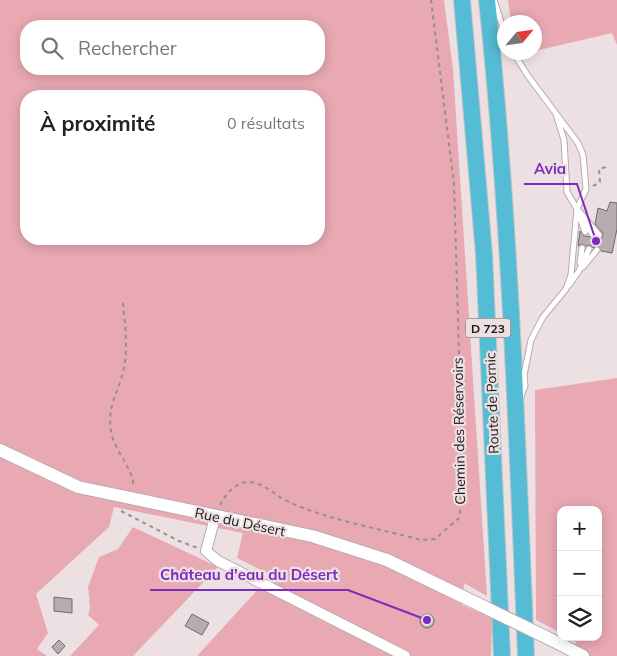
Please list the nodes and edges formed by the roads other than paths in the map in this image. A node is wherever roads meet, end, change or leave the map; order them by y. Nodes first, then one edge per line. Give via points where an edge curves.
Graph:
1 (462, 0) edge
2 (487, 0) edge
3 (494, 0) edge
4 (499, 15) edge
5 (518, 60) edge
6 (555, 111) junction
7 (577, 209) junction
8 (585, 232) dead end
9 (592, 234) dead end
10 (599, 236) dead end
11 (582, 248) dead end
12 (589, 249) dead end
13 (597, 250) dead end
14 (579, 271) junction
15 (566, 289) junction
16 (516, 406) junction
17 (0, 450) edge
18 (215, 517) junction
19 (405, 656) edge
20 (502, 656) edge
21 (526, 656) edge
22 (583, 656) edge

1 - 20 highway, Route de Pornic / D 723 via 484,254
2 - 16 highway, Route de Pornic / D 723 via 502,165
3 - 4 lane
5 - 6 lane
6 - 7 lane via 564,140 567,192
6 - 7 lane via 584,155 586,189
7 - 8 lane
7 - 9 lane
7 - 10 lane
7 - 15 lane via 571,275
11 - 14 lane
12 - 14 lane
13 - 14 lane
14 - 15 lane
15 - 16 lane via 543,318 531,340 525,386
16 - 21 highway, Route de Pornic / D 723
17 - 18 street, Rue du Désert via 66,483
18 - 19 street via 206,550 218,561
18 - 22 street, Rue du Désert, bridge via 312,536 387,560

